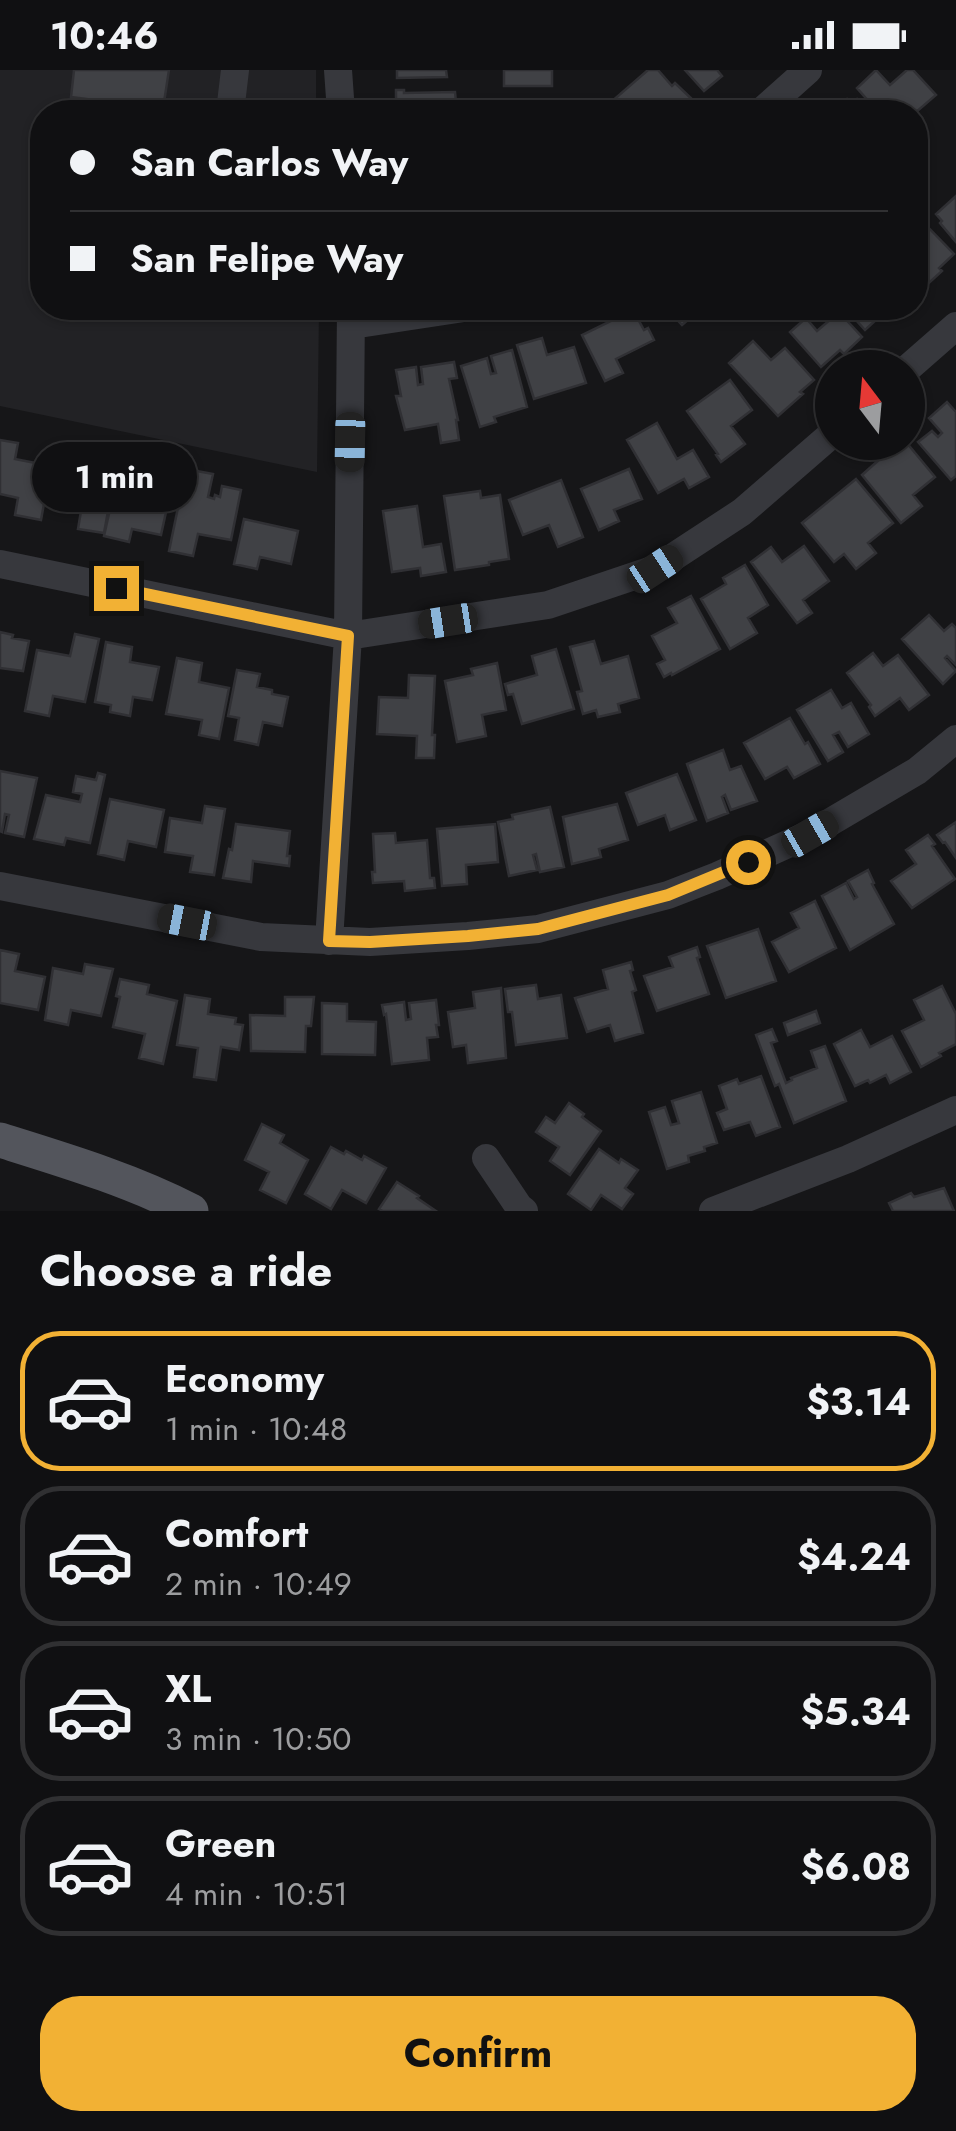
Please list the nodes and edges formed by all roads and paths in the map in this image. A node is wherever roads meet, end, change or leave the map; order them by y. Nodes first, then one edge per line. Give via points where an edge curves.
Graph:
1 (236, 70) edge
2 (338, 70) edge
3 (808, 70) edge
4 (232, 100) edge
5 (340, 100) edge
6 (774, 100) edge
7 (352, 320) edge
8 (956, 326) edge
9 (925, 353) edge
10 (815, 449) edge
11 (0, 564) edge
12 (348, 636) junction
13 (956, 739) edge
14 (0, 886) edge
15 (329, 941) junction
16 (956, 1110) edge
17 (0, 1140) edge
18 (486, 1158) dead end
19 (191, 1211) edge
20 (524, 1211) edge
21 (713, 1211) edge

1 - 4 street
2 - 5 street
3 - 6 street
7 - 12 street
8 - 9 street
10 - 12 street via 742,512 655,569 548,605
11 - 12 street
12 - 15 street
13 - 15 street via 917,771 810,834 668,895 538,929
14 - 15 street via 261,937
16 - 21 street
17 - 19 main road
18 - 20 street

